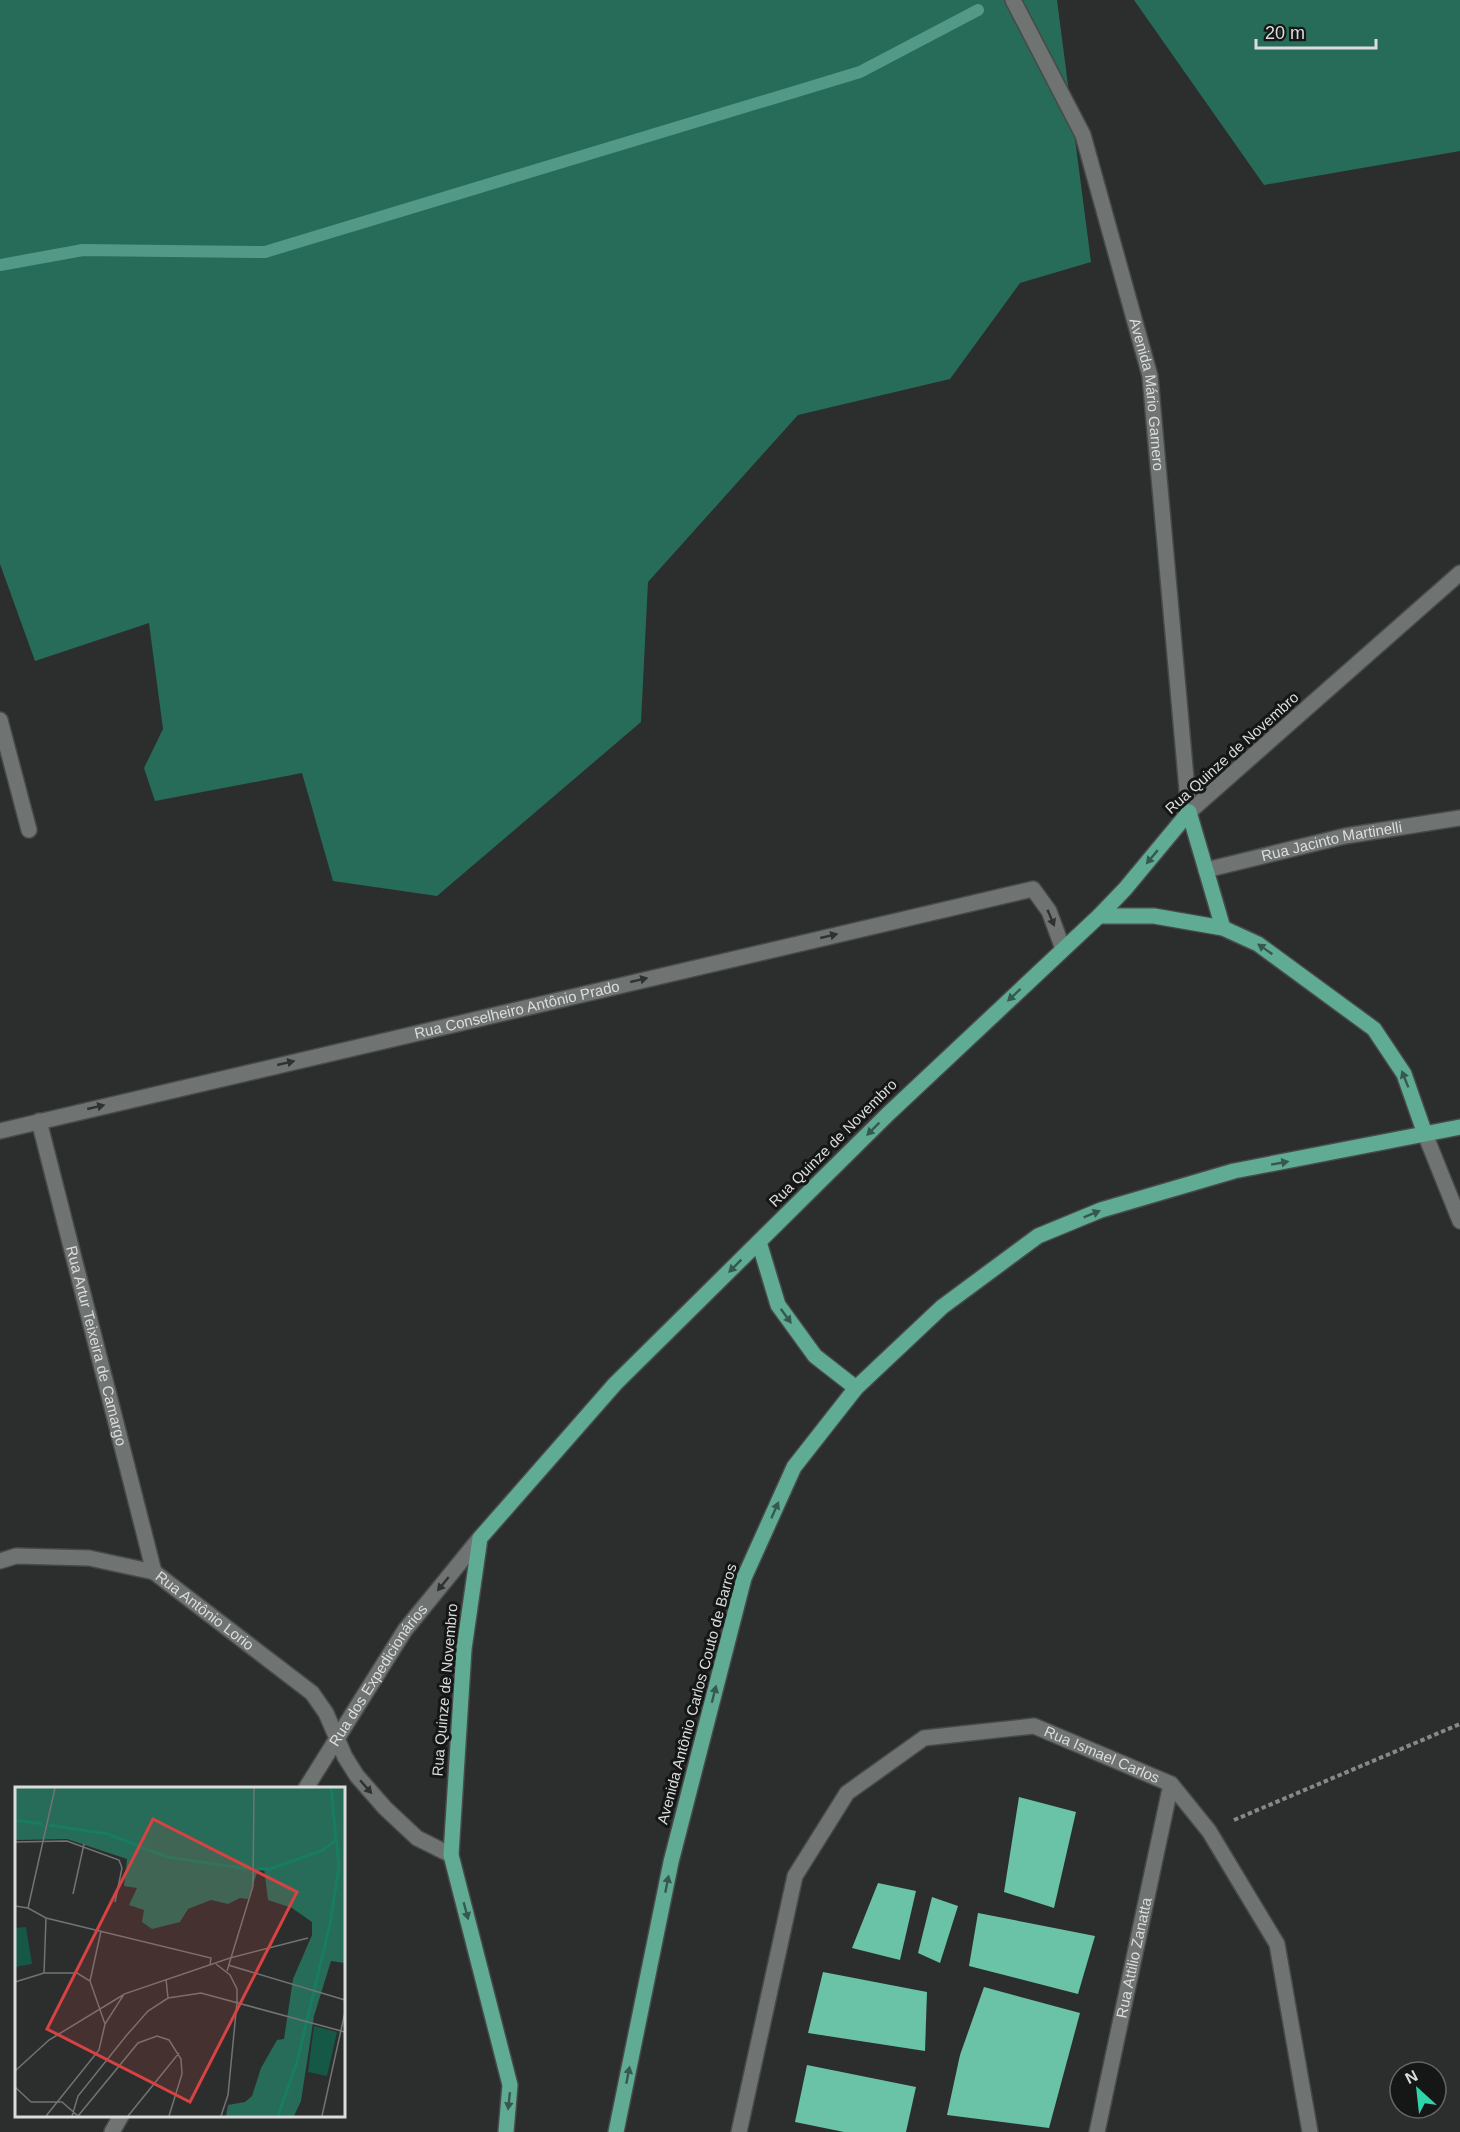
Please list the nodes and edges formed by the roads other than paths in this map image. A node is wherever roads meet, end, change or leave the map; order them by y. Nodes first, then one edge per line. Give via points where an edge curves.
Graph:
1 (1013, 0) edge
2 (1460, 573) edge
3 (0, 720) edge
4 (1189, 812) junction
5 (1460, 818) edge
6 (29, 830) dead end
7 (1206, 870) junction
8 (1099, 916) junction
9 (1224, 928) junction
10 (1063, 949) junction
11 (39, 1121) junction
12 (1460, 1127) edge
13 (0, 1131) edge
14 (1425, 1134) junction
15 (1460, 1221) edge
16 (759, 1242) junction
17 (856, 1389) junction
18 (480, 1538) junction
19 (0, 1562) edge
20 (154, 1572) junction
21 (337, 1737) junction
22 (1171, 1784) junction
23 (307, 1787) edge
24 (451, 1855) junction
25 (120, 2117) edge
26 (112, 2132) edge
27 (506, 2132) edge
28 (616, 2132) edge
29 (739, 2132) edge
30 (1097, 2132) edge
31 (1310, 2132) edge

1 - 4 street, Avenida Mário Garnero via 1083,135 1150,376
2 - 4 street, Rua Quinze de Novembro
3 - 6 street
4 - 7 main road
4 -> 8 main road, Rua Quinze de Novembro
5 - 7 street, Rua Jacinto Martinelli via 1345,836
7 - 9 main road
8 - 9 main road via 1154,916
8 - 10 main road, Rua Quinze de Novembro
14 -> 9 main road via 1404,1074 1374,1029 1258,944
11 -> 10 street, Rua Conselheiro Antônio Prado via 1033,889 1049,911
10 -> 16 main road, Rua Quinze de Novembro
11 - 13 street, Rua Conselheiro Antônio Prado
11 - 20 street, Rua Artur Teixeira de Camargo
12 - 14 main road, Avenida Antônio Carlos Couto de Barros
14 - 15 street
17 -> 14 main road, Avenida Antônio Carlos Couto de Barros via 942,1306 1038,1236 1101,1210 1234,1171
16 -> 17 main road via 778,1305 815,1356
16 -> 18 main road, Rua Quinze de Novembro via 615,1384
28 -> 17 main road, Avenida Antônio Carlos Couto de Barros via 671,1862 744,1578 794,1467
18 -> 21 street, Rua dos Expedicionários via 405,1630
18 - 24 main road, Rua Quinze de Novembro via 464,1649
19 - 20 street, Rua Antônio Lorio via 16,1556 89,1558
20 - 21 street, Rua Antônio Lorio via 312,1693
21 - 23 street, Rua dos Expedicionários
21 -> 24 street, Rua Antônio Lorio via 357,1776 385,1808 417,1838
22 - 29 street, Rua Ismael Carlos via 1034,1726 924,1738 847,1793 795,1876
22 - 30 street, Rua Attilio Zanatta
22 - 31 street, Rua Ismael Carlos via 1209,1831 1277,1944
24 -> 27 main road via 510,2085
25 - 26 street

